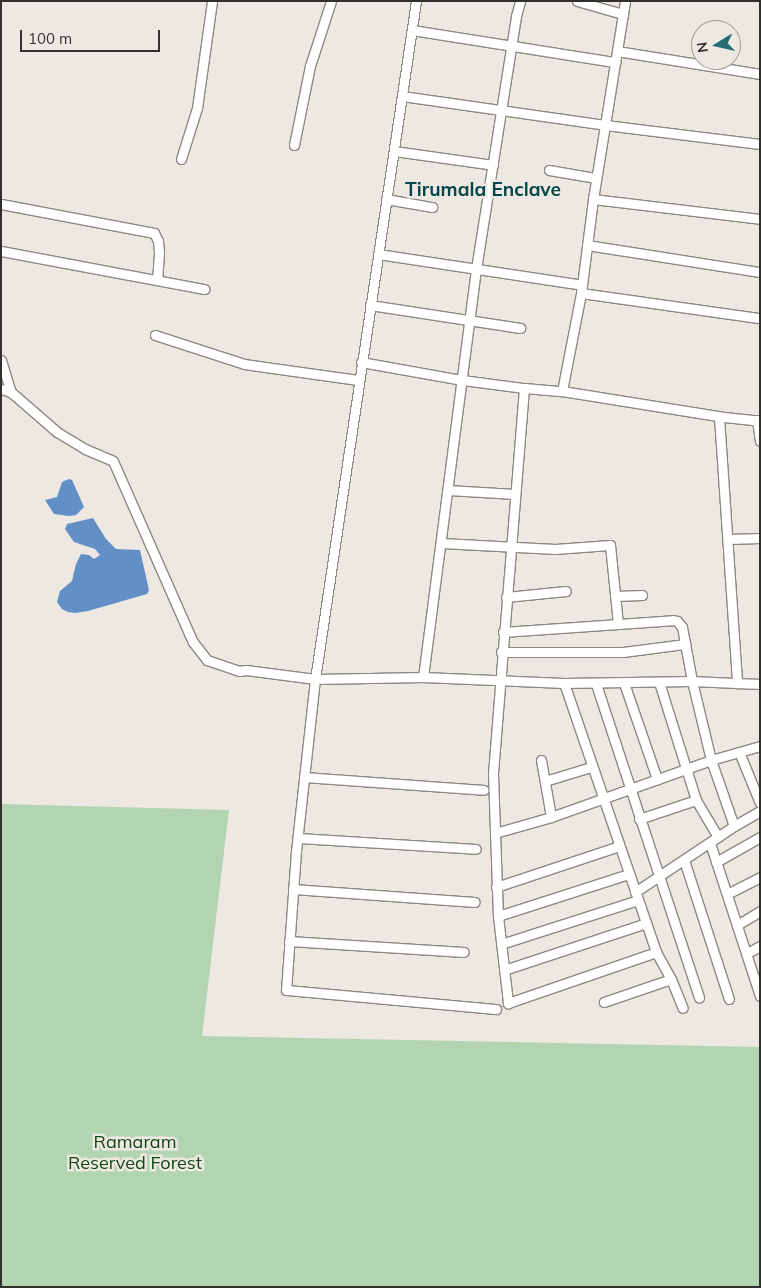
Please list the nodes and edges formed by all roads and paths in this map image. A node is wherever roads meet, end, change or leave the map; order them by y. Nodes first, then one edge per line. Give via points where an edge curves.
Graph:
1 (212, 1) edge
2 (331, 1) edge
3 (416, 1) edge
4 (520, 1) edge
5 (577, 1) edge
6 (625, 1) edge
7 (623, 14) junction
8 (412, 30) junction
9 (511, 46) junction
10 (617, 51) junction
11 (615, 62) junction
12 (760, 74) edge
13 (402, 96) junction
14 (502, 109) junction
15 (605, 125) junction
16 (760, 144) edge
17 (294, 145) dead end
18 (394, 151) junction
19 (181, 160) dead end
20 (493, 165) junction
21 (549, 170) dead end
22 (596, 178) junction
23 (386, 199) junction
24 (593, 199) junction
25 (1, 204) edge
26 (432, 207) dead end
27 (760, 219) edge
28 (587, 245) junction
29 (1, 251) edge
30 (378, 254) junction
31 (476, 269) junction
32 (760, 272) edge
33 (157, 280) junction
34 (204, 289) dead end
35 (581, 289) junction
36 (370, 305) junction
37 (760, 318) edge
38 (470, 320) junction
39 (520, 328) dead end
40 (155, 335) dead end
41 (1, 360) edge
42 (361, 362) junction
43 (358, 380) junction
44 (462, 380) junction
45 (524, 388) junction
46 (1, 389) edge
47 (562, 391) junction
48 (11, 392) junction
49 (719, 417) junction
50 (758, 421) edge
51 (760, 441) edge
52 (448, 490) junction
53 (515, 494) junction
54 (760, 538) edge
55 (728, 539) junction
56 (440, 543) junction
57 (510, 548) junction
58 (566, 591) dead end
59 (642, 595) dead end
60 (615, 596) junction
61 (506, 597) junction
62 (618, 624) junction
63 (503, 632) junction
64 (685, 644) junction
65 (501, 652) junction
66 (423, 678) junction
67 (315, 679) junction
68 (500, 681) junction
69 (692, 681) junction
70 (659, 682) junction
71 (564, 683) junction
72 (624, 683) junction
73 (596, 684) junction
74 (737, 684) junction
75 (760, 684) edge
76 (760, 746) edge
77 (739, 752) junction
78 (541, 760) dead end
79 (711, 760) junction
80 (592, 767) junction
81 (688, 769) junction
82 (304, 777) junction
83 (658, 779) junction
84 (755, 780) edge
85 (545, 781) junction
86 (629, 789) junction
87 (484, 790) dead end
88 (602, 798) junction
89 (696, 800) junction
90 (760, 803) edge
91 (760, 811) edge
92 (551, 817) junction
93 (639, 819) junction
94 (734, 826) junction
95 (495, 833) junction
96 (760, 837) edge
97 (298, 838) junction
98 (714, 840) junction
99 (619, 846) junction
100 (476, 849) dead end
101 (684, 860) junction
102 (716, 862) junction
103 (629, 874) junction
104 (659, 877) junction
105 (760, 877) edge
106 (496, 887) junction
107 (293, 889) junction
108 (726, 894) junction
109 (636, 896) junction
110 (475, 902) dead end
111 (760, 911) edge
112 (498, 916) junction
113 (646, 923) junction
114 (737, 925) junction
115 (289, 941) junction
116 (500, 944) junction
117 (760, 946) edge
118 (464, 952) dead end
119 (656, 952) junction
120 (747, 953) junction
121 (504, 970) junction
122 (671, 979) junction
123 (760, 996) edge
124 (699, 997) dead end
125 (729, 999) dead end
126 (604, 1002) dead end
127 (683, 1008) dead end
128 (496, 1009) dead end

1 - 19 street via 198,108
2 - 17 street via 310,66
3 - 8 street
4 - 9 street
5 - 7 street
6 - 7 street
7 - 10 street
8 - 9 street
8 - 13 street
9 - 11 street
9 - 14 street
10 - 11 street
10 - 12 street
11 - 15 street
13 - 14 street
13 - 18 street
14 - 15 street
14 - 20 street
15 - 16 street
15 - 22 street
18 - 20 street
18 - 23 street
20 - 31 street
21 - 22 street
22 - 24 street
23 - 26 street
23 - 30 street
24 - 27 street
24 - 28 street
25 - 33 street via 154,233 159,254
28 - 32 street
28 - 35 street
29 - 33 street
30 - 31 street
30 - 36 street
31 - 35 street
31 - 38 street
33 - 34 street
35 - 37 street
35 - 47 street
36 - 38 street
36 - 42 street
38 - 39 street
38 - 44 street
40 - 43 street via 244,364
41 - 48 street
42 - 43 street
42 - 44 street
43 - 67 street
44 - 45 street
44 - 52 street
45 - 47 street
45 - 53 street
46 - 48 street
47 - 49 street
48 - 67 street via 57,432 113,461 193,642 207,660 239,672 246,670
49 - 50 street
49 - 55 street
50 - 51 street
52 - 53 street
52 - 56 street
53 - 57 street
54 - 55 street
55 - 74 street
56 - 57 street
56 - 66 street
57 - 60 street via 555,550 610,545
57 - 61 street
58 - 61 street
59 - 60 street
60 - 62 street
61 - 63 street
62 - 63 street
62 - 64 street via 677,621 682,627
63 - 65 street
64 - 65 street via 622,652
64 - 69 street
65 - 68 street
66 - 67 street
66 - 68 street
67 - 82 street
68 - 71 street
68 - 95 street via 493,774
69 - 70 street
69 - 74 street
69 - 79 street
70 - 72 street
70 - 81 street
71 - 73 street
71 - 80 street
72 - 73 street
72 - 83 street
73 - 86 street
74 - 75 street
76 - 77 street
77 - 79 street
77 - 84 street
78 - 85 street
79 - 81 street
79 - 94 street
80 - 85 street
80 - 88 street
81 - 83 street
81 - 89 street
82 - 87 street
82 - 97 street
83 - 86 street
84 - 90 street
85 - 92 street
86 - 88 street
86 - 93 street
88 - 92 street
88 - 99 street
89 - 93 street
89 - 98 street
91 - 94 street
92 - 95 street
93 - 104 street
94 - 98 street
95 - 106 street
96 - 102 street
97 - 100 street
97 - 107 street
98 - 101 street
98 - 102 street
99 - 103 street
99 - 106 street
101 - 104 street
101 - 125 street
102 - 108 street
103 - 109 street
103 - 112 street
104 - 109 street
104 - 124 street
105 - 108 street
106 - 112 street
107 - 110 street
107 - 115 street
108 - 114 street
109 - 113 street
109 - 116 street
111 - 114 street
112 - 116 street
113 - 119 street
113 - 121 street
114 - 120 street
115 - 118 street
115 - 128 street via 286,990
116 - 121 street
117 - 120 street
119 - 121 street via 508,1003
119 - 122 street
120 - 123 street
122 - 126 street
122 - 127 street

